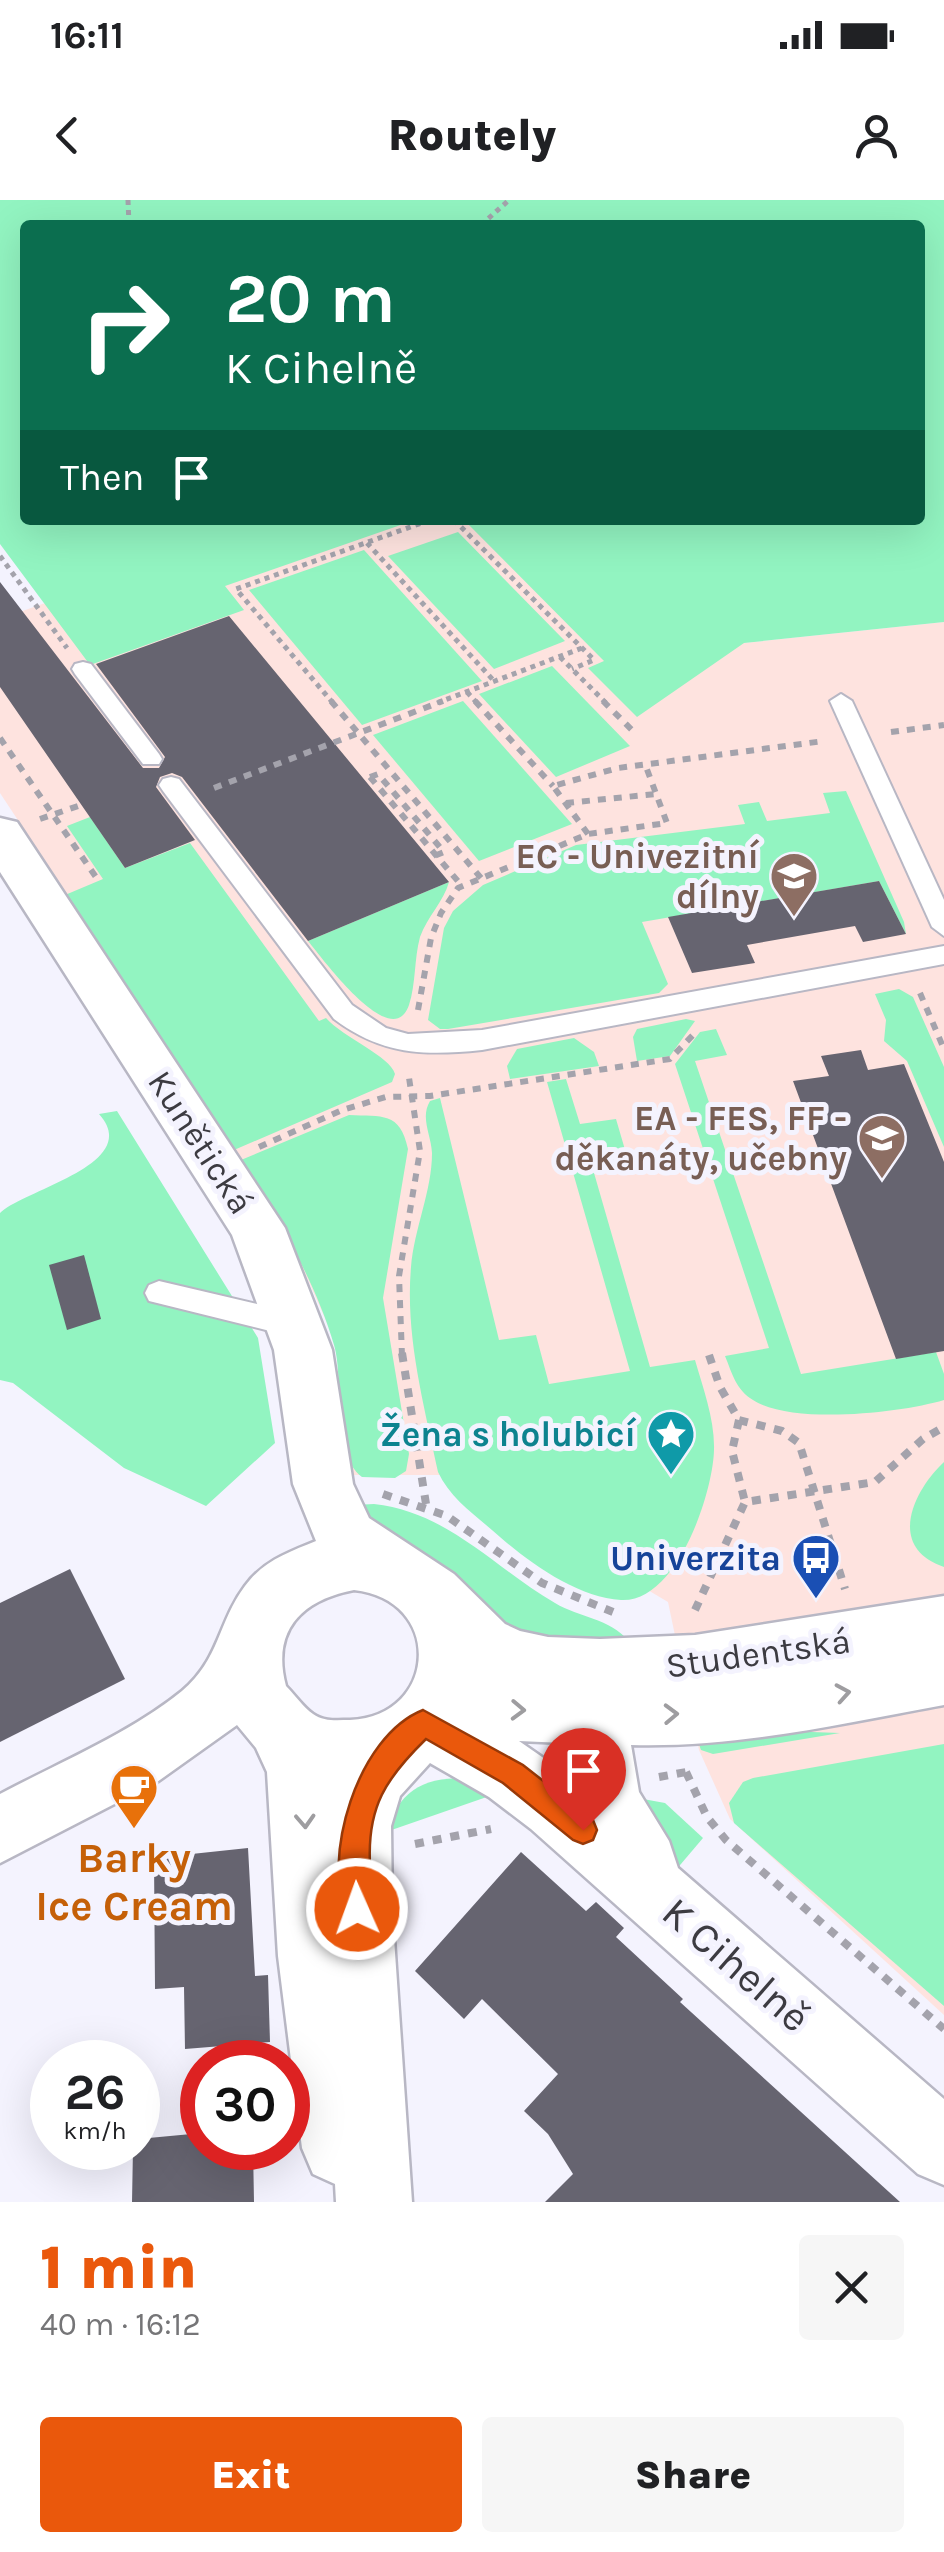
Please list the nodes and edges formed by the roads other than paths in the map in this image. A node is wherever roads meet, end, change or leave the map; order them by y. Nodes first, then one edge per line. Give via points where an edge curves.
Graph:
1 (83, 669) road end
2 (841, 701) dead end
3 (151, 758) dead end
4 (177, 793) road end
5 (0, 834) edge
6 (944, 927) edge
7 (944, 955) edge
8 (159, 1294) dead end
9 (297, 1332) junction
10 (323, 1484) junction
11 (416, 1583) junction
12 (944, 1625) edge
13 (258, 1626) junction
14 (944, 1675) edge
15 (583, 1690) junction
16 (427, 1718) junction
17 (275, 1723) junction
18 (134, 1759) junction
19 (0, 1830) edge
20 (720, 1948) junction
21 (944, 2148) edge
22 (346, 2202) edge
23 (374, 2202) edge

1 - 3 lane
2 - 6 lane
4 - 7 lane via 343,1012 373,1036 412,1044 482,1040
5 - 9 street, Kunětická via 257,1228
8 - 9 lane via 270,1319
9 - 10 street, Kunětická
10 - 11 street, Kunětická via 348,1538
10 - 13 street, Kunětická via 319,1531
11 - 13 street via 368,1562 318,1568 289,1584
11 - 15 street, Kunětická via 488,1649
11 - 16 street via 450,1627 454,1644 454,1664
12 - 15 street, Studentská
13 - 17 street via 254,1689
13 - 18 street via 218,1702
15 -> 14 street, Studentská via 669,1715 747,1709
16 -> 15 street
15 - 20 street via 612,1811 663,1889
16 - 17 street via 378,1748 358,1752 316,1748
16 - 20 street, K Cihelně via 513,1774
16 - 23 street via 372,1778 357,1826
17 - 18 street
17 -> 22 street via 300,1772 314,1956
18 - 19 street
20 - 21 street, K Cihelně

